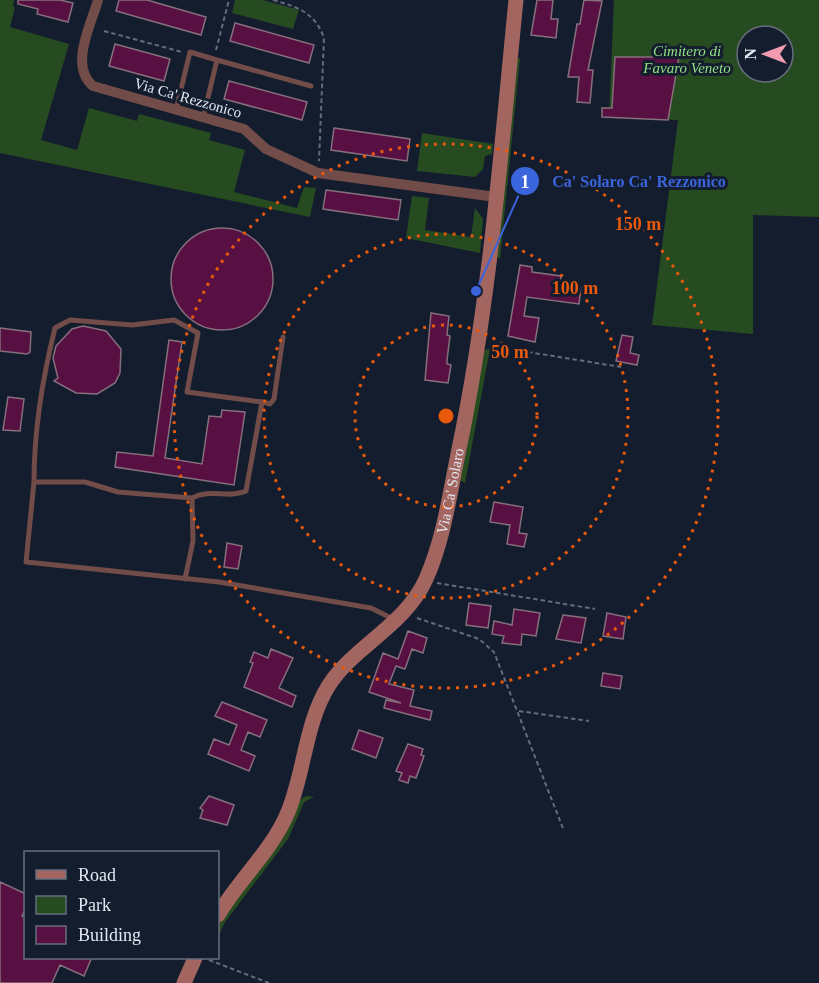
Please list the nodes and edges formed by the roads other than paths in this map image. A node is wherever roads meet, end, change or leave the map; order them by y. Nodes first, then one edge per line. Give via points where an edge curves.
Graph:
1 (98, 0) edge
2 (516, 0) edge
3 (217, 60) junction
4 (311, 86) dead end
5 (176, 110) junction
6 (202, 118) junction
7 (496, 197) junction
8 (284, 337) dead end
9 (262, 402) junction
10 (34, 482) junction
11 (192, 498) junction
12 (185, 579) junction
13 (400, 617) junction
14 (219, 914) edge
15 (194, 959) edge
16 (184, 983) edge

1 - 5 street, Via Ca' Rezzonico via 82,55 82,69 88,81 100,89
2 - 7 street, Via Ca' Solaro
3 - 4 lane
3 - 5 lane via 189,54
3 - 6 lane
5 - 6 street, Via Ca' Rezzonico
6 - 7 street, Via Ca' Rezzonico via 244,129 266,149 318,172
7 - 13 street, Via Ca' Solaro via 479,344 451,489 425,581
8 - 9 lane via 274,399 270,404
9 - 10 lane via 187,392 198,333 174,320 132,325 70,320 55,328 44,373 34,436
9 - 11 lane via 246,491 204,492
10 - 11 lane via 86,482 118,492
10 - 12 lane via 26,562
11 - 12 lane via 193,542
12 - 13 lane via 371,608
13 - 14 street, Via Ca' Solaro via 331,681 313,721 282,826
15 - 16 street

